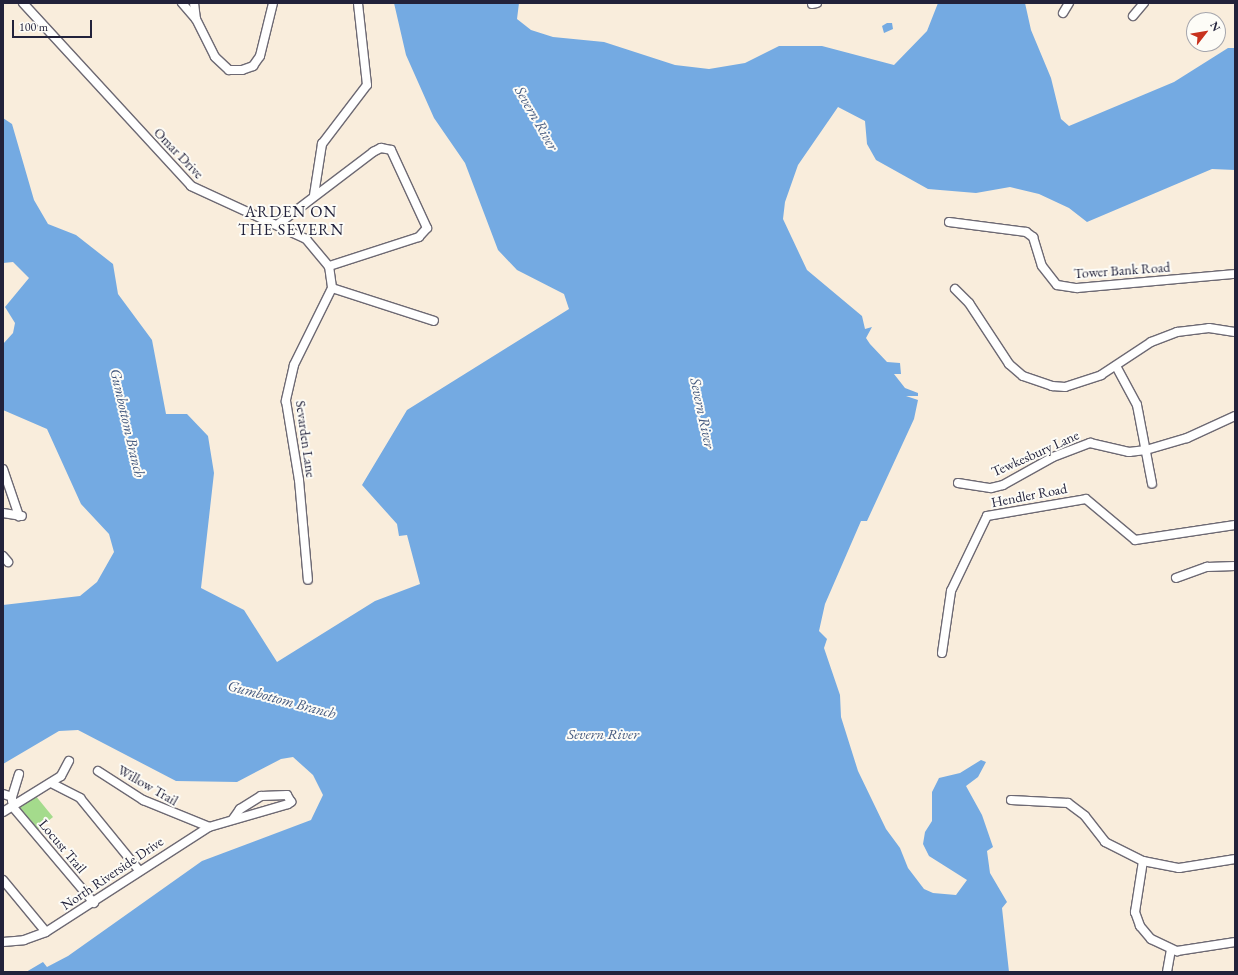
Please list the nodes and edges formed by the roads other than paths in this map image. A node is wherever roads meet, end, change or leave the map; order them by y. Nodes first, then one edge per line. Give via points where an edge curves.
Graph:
1 (23, 3) edge
2 (182, 3) edge
3 (194, 3) edge
4 (273, 3) edge
5 (358, 3) edge
6 (1069, 3) edge
7 (1144, 3) edge
8 (1063, 13) dead end
9 (1133, 16) dead end
10 (196, 19) junction
11 (314, 195) junction
12 (948, 222) dead end
13 (277, 226) junction
14 (329, 266) junction
15 (1235, 274) edge
16 (332, 288) junction
17 (956, 289) dead end
18 (434, 321) dead end
19 (1235, 332) edge
20 (1116, 366) junction
21 (1235, 416) edge
22 (1146, 450) junction
23 (3, 468) edge
24 (958, 482) dead end
25 (1152, 484) dead end
26 (3, 513) edge
27 (1235, 525) edge
28 (1235, 566) edge
29 (1176, 578) dead end
30 (308, 580) dead end
31 (942, 653) dead end
32 (69, 761) dead end
33 (98, 770) dead end
34 (19, 774) dead end
35 (50, 783) junction
36 (3, 794) edge
37 (12, 796) junction
38 (1011, 800) dead end
39 (12, 806) junction
40 (3, 812) edge
41 (233, 819) junction
42 (209, 827) junction
43 (1235, 859) edge
44 (1143, 861) junction
45 (138, 869) junction
46 (3, 880) edge
47 (94, 903) junction
48 (46, 932) junction
49 (3, 942) edge
50 (1235, 942) edge
51 (1171, 950) junction
52 (1167, 972) edge

1 - 13 street, Omar Drive via 191,186
2 - 10 street
3 - 10 street
4 - 10 street via 260,56 253,66 229,70 215,58
5 - 11 street via 367,84 322,144
6 - 8 street
7 - 9 street
11 - 13 street
11 - 14 street via 373,152 387,148 409,185 427,228 419,237
12 - 15 street, Tower Bank Road via 1026,232 1033,237 1042,266 1057,285 1078,288
13 - 14 street, Omar Drive via 312,243
14 - 16 street, Omar Drive
16 - 18 street
16 - 30 street, Sevarden Lane via 294,365 286,401 299,480
17 - 20 street via 969,302 1009,364 1023,376 1065,387
19 - 20 street via 1209,328 1176,332 1151,342
20 - 22 street via 1137,405
21 - 22 street, Tewkesbury Lane via 1187,438
22 - 24 street, Tewkesbury Lane via 1129,452 1090,443 1053,457 1003,485 991,488
22 - 25 street
23 - 26 street via 21,516
27 - 31 street, Hendler Road via 1135,540 1086,499 987,516 951,591
28 - 29 street via 1207,567
32 - 35 street via 62,776
33 - 42 street, Willow Trail via 143,800
34 - 37 street
35 - 39 street
35 - 45 street via 80,798
36 - 37 street
37 - 39 street
38 - 44 street via 1068,803 1085,816 1105,842
39 - 40 street
39 - 47 street, Locust Trail
41 - 41 street, North Riverside Drive via 240,809 261,796 287,795 291,802
41 - 42 street, North Riverside Drive
42 - 45 street, North Riverside Drive
43 - 44 street via 1179,868
44 - 51 street via 1134,908 1137,920 1151,940
45 - 47 street, North Riverside Drive
46 - 48 street
47 - 48 street, North Riverside Drive
48 - 49 street, North Riverside Drive via 24,940
50 - 51 street
51 - 52 street

